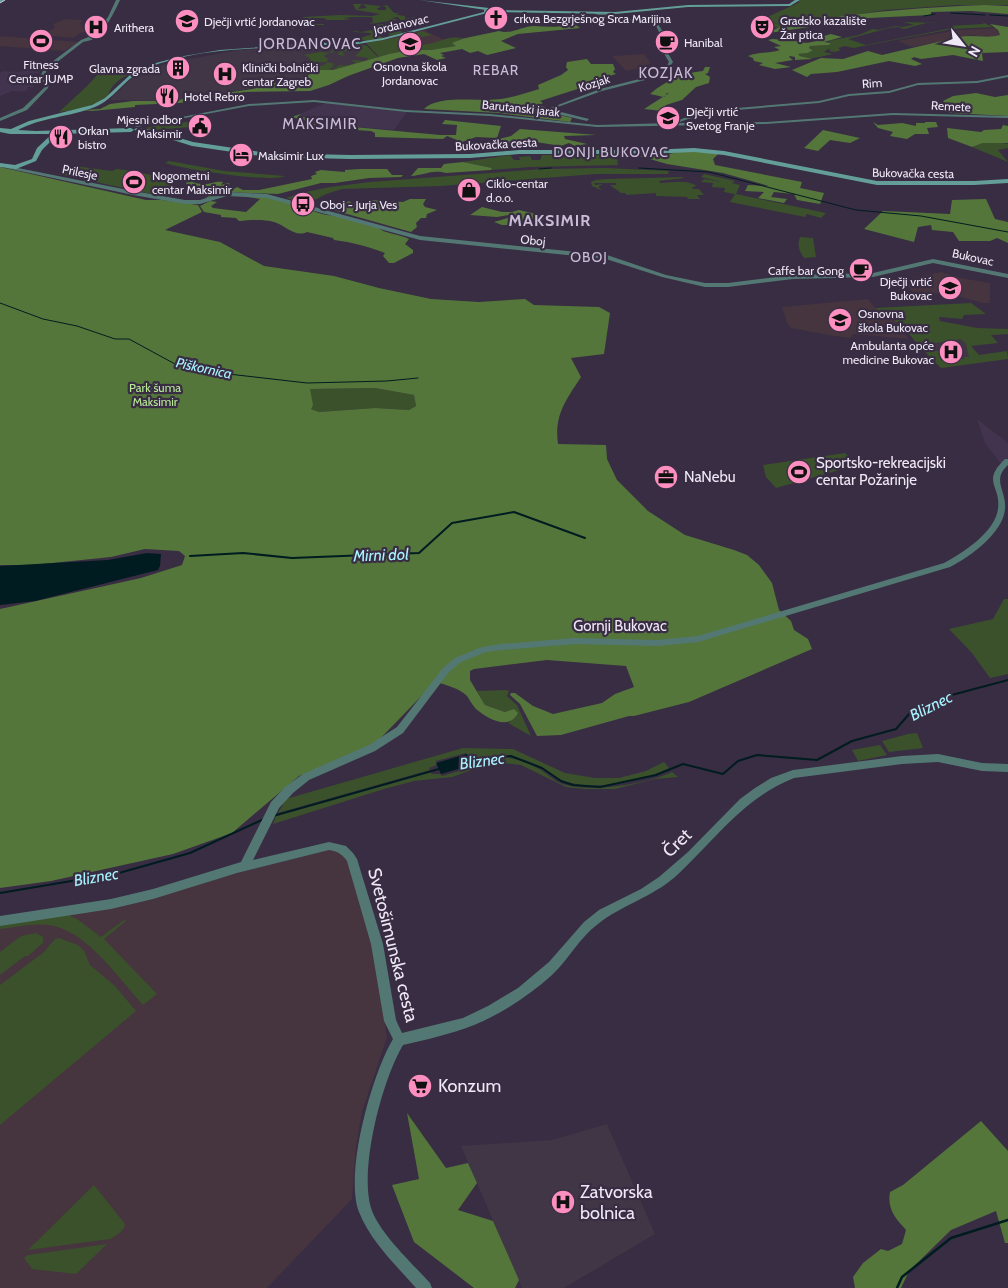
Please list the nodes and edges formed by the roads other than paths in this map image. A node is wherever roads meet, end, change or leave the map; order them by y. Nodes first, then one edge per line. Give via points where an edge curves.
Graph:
1 (118, 0) edge
2 (421, 0) edge
3 (798, 0) edge
4 (490, 11) junction
5 (604, 14) junction
6 (1008, 76) edge
7 (893, 114) joint
8 (1008, 118) edge
9 (0, 120) edge
10 (598, 126) junction
11 (671, 126) junction
12 (136, 128) junction
13 (0, 130) edge
14 (10, 132) junction
15 (53, 133) junction
16 (0, 165) edge
17 (22, 167) junction
18 (1008, 181) edge
19 (134, 193) joint
20 (933, 261) joint
21 (1008, 276) edge
22 (1008, 461) edge
23 (1008, 768) edge
24 (272, 812) joint
25 (265, 824) joint
26 (245, 866) junction
27 (0, 921) edge
28 (399, 1040) junction
29 (425, 1288) edge

1 - 9 street via 111,18 45,70 43,75 47,86 41,94 25,109
2 - 4 main road
3 - 5 main road via 790,5 693,6
4 - 5 main road
4 - 14 main road, Jordanovac via 383,39 227,51 159,64 132,76 109,99 37,119
5 - 10 street, Kozjak via 658,26 663,49 671,62 658,75 601,90 552,108
6 - 11 street, Rim via 977,82 918,84 888,92 849,95 819,102 737,109 687,118
7 - 8 street, Remete
7 - 11 street, Barutanski jarak via 850,119
10 - 11 street, Barutanski jarak
10 - 12 street, Barutanski jarak via 314,101 249,105
12 - 15 main road, Bukovačka cesta
12 - 18 main road, Bukovačka cesta via 185,143 260,154 470,156 519,152 694,150 876,183
13 - 14 main road, Bukovačka cesta
14 - 15 main road, Bukovačka cesta
15 - 17 main road via 35,158
16 - 17 main road, Prilesje
17 - 19 street, Prilesje
19 - 20 street, Oboj via 191,203 227,194 267,196 420,238 607,258 704,285 793,277 872,275
20 - 21 street, Bukovac
22 - 24 street, Gornji Bukovac via 995,478 1002,507 1000,513 986,535 959,560 698,639 657,643 575,641 484,649 458,660 446,670 400,730 372,748 306,778 285,793
23 - 28 street, Čret via 982,767 938,758 793,774 772,781 750,795 678,868 588,925 536,982 473,1020
24 - 25 street, Gornji Bukovac
25 - 26 street, Gornji Bukovac
26 - 27 street, Svetošimunska cesta via 111,904
26 - 28 street, Svetošimunska cesta via 329,846 343,849 348,854 377,944 390,1021
28 - 29 street, Svetošimunska cesta via 389,1055 377,1088 370,1119 362,1195 373,1224

